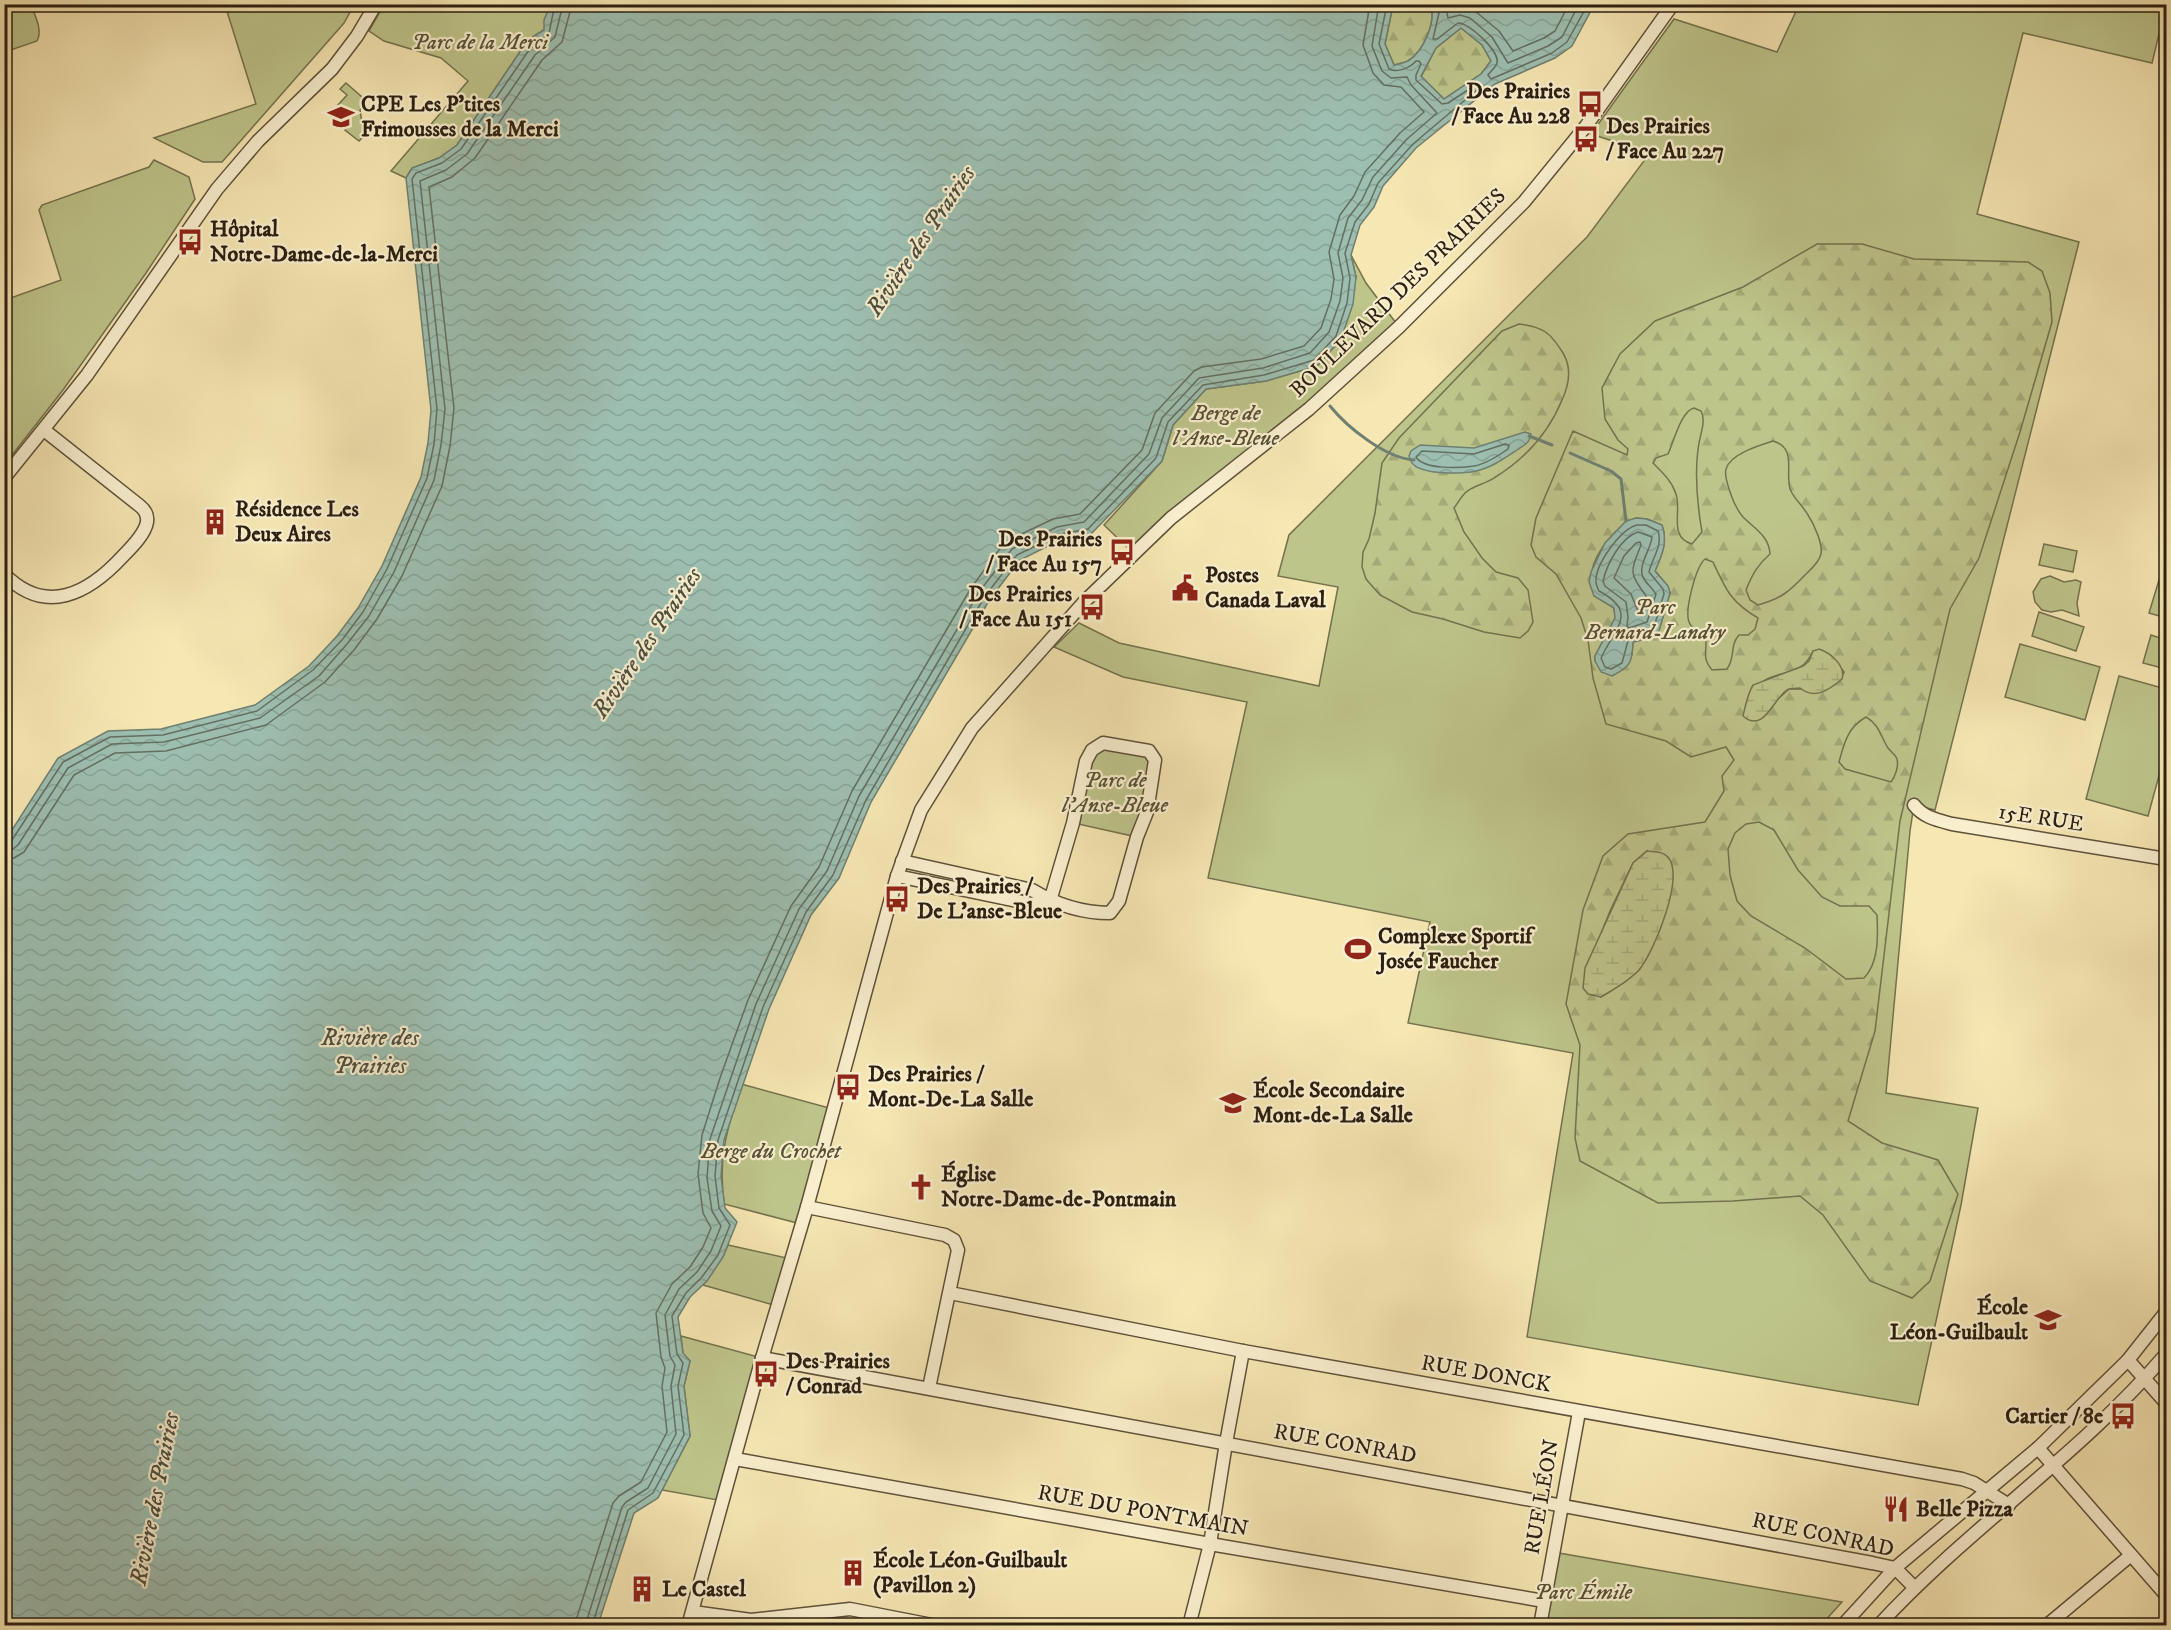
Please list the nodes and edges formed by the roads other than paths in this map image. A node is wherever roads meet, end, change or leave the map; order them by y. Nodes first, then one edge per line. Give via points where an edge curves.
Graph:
1 (376, 4) edge
2 (1673, 4) edge
3 (44, 430) junction
4 (4, 478) edge
5 (4, 574) edge
6 (1914, 805) dead end
7 (2166, 859) edge
8 (902, 861) junction
9 (897, 876) junction
10 (1050, 901) junction
11 (807, 1207) junction
12 (950, 1293) junction
13 (2166, 1312) edge
14 (1243, 1351) junction
15 (2166, 1354) edge
16 (762, 1358) junction
17 (2128, 1360) junction
18 (2145, 1379) junction
19 (929, 1388) junction
20 (2166, 1403) edge
21 (1579, 1412) junction
22 (1226, 1443) junction
23 (2038, 1448) junction
24 (735, 1459) junction
25 (2054, 1466) junction
26 (1988, 1491) junction
27 (1562, 1505) junction
28 (2009, 1505) junction
29 (1210, 1544) junction
30 (2131, 1555) junction
31 (1895, 1568) junction
32 (1914, 1587) junction
33 (2166, 1595) edge
34 (1544, 1601) junction
35 (693, 1612) junction
36 (688, 1626) edge
37 (937, 1626) edge
38 (1190, 1626) edge
39 (1540, 1626) edge
40 (1842, 1626) edge
41 (1878, 1626) edge
42 (2046, 1626) edge

1 - 3 street via 332,69 258,141 217,189
2 - 8 street, BOULEVARD DES PRAIRIES via 1587,126 1524,202 1383,342 1309,409 1171,518 1085,602 972,728 921,810
3 - 4 street
3 - 5 street via 140,506 146,513 146,526 113,567 78,592 40,596 20,589
6 - 7 street, 15E RUE via 1919,812 1952,824
8 - 9 street, BOULEVARD DES PRAIRIES
8 - 10 street via 1032,890
9 - 10 street via 1032,904
9 - 11 street, BOULEVARD DES PRAIRIES
10 - 10 street via 1098,913 1110,913 1119,901 1147,812 1155,760 1149,751 1103,743 1092,750
11 - 12 street via 954,1240 958,1250
11 - 16 street, BOULEVARD DES PRAIRIES
12 - 14 street, RUE DONCK
12 - 19 street
13 - 17 street
14 - 21 street, RUE DONCK
14 - 22 street
15 - 18 street
16 - 19 street, RUE CONRAD
16 - 24 street, BOULEVARD DES PRAIRIES
17 - 18 street
17 - 23 street
18 - 20 street
18 - 25 street
19 - 22 street, RUE CONRAD
21 - 26 street, RUE DONCK via 1962,1479
21 - 27 street, RUE LÉON
22 - 27 street, RUE CONRAD
22 - 29 street
23 - 25 street
23 - 26 street
24 - 29 street, RUE DU PONTMAIN
24 - 35 street, BOULEVARD DES PRAIRIES
25 - 28 street
25 - 30 street
26 - 28 street, RUE DONCK
26 - 31 street
27 - 31 street, RUE CONRAD
27 - 34 street, RUE LÉON
28 - 32 street
29 - 34 street, RUE DU PONTMAIN
29 - 38 street
30 - 33 street
30 - 42 street
31 - 32 street, RUE CONRAD
31 - 40 street
32 - 41 street
34 - 39 street, RUE LÉON
35 - 36 street, BOULEVARD DES PRAIRIES
35 - 37 street via 751,1620 850,1609

